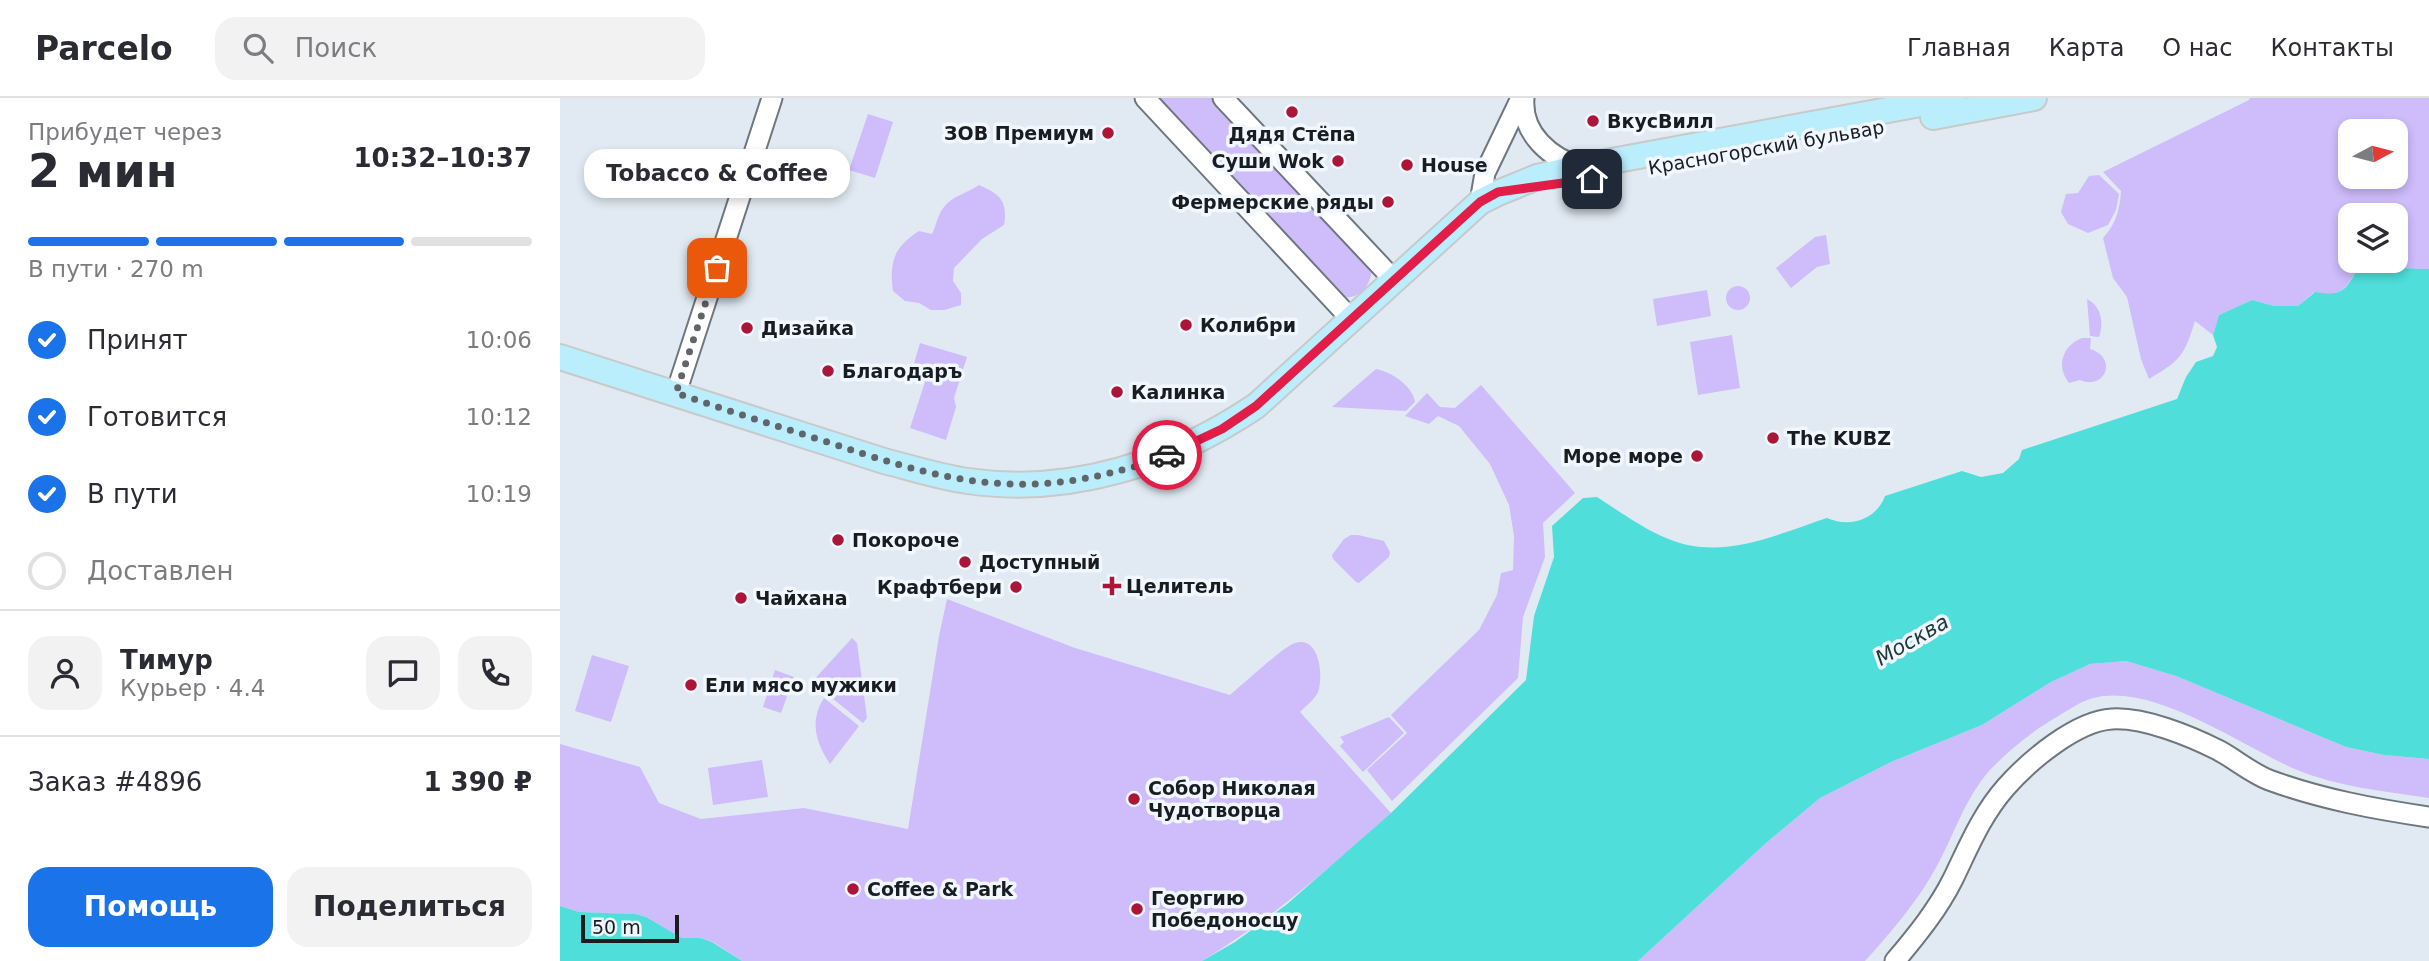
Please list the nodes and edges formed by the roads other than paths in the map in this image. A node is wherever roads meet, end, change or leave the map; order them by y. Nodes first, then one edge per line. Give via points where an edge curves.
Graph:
1 (772, 98) edge
2 (1145, 98) edge
3 (1223, 98) edge
4 (1522, 98) edge
5 (1953, 98) edge
6 (2034, 98) edge
7 (1582, 167) junction
8 (1489, 197) junction
9 (1393, 279) junction
10 (1351, 319) junction
11 (560, 357) edge
12 (676, 393) junction
13 (2429, 817) edge
14 (1895, 961) edge

1 - 12 street
2 - 10 street
3 - 9 street
4 - 7 street via 1532,133 1558,158
4 - 8 street via 1485,173
5 - 7 main road, Красногорский бульвар
6 - 8 main road, Красногорский бульвар
7 - 8 main road, Красногорский бульвар via 1537,177
8 - 9 main road, Красногорский бульвар
9 - 10 main road, Красногорский бульвар
10 - 12 main road, Красногорский бульвар via 1290,378 1222,429 1161,458 1077,481 1004,484 934,475
11 - 12 main road, Красногорский бульвар
13 - 14 street via 2354,805 2266,779 2217,750 2170,730 2111,719 2092,723 2046,750 2006,787 1980,822 1928,921

